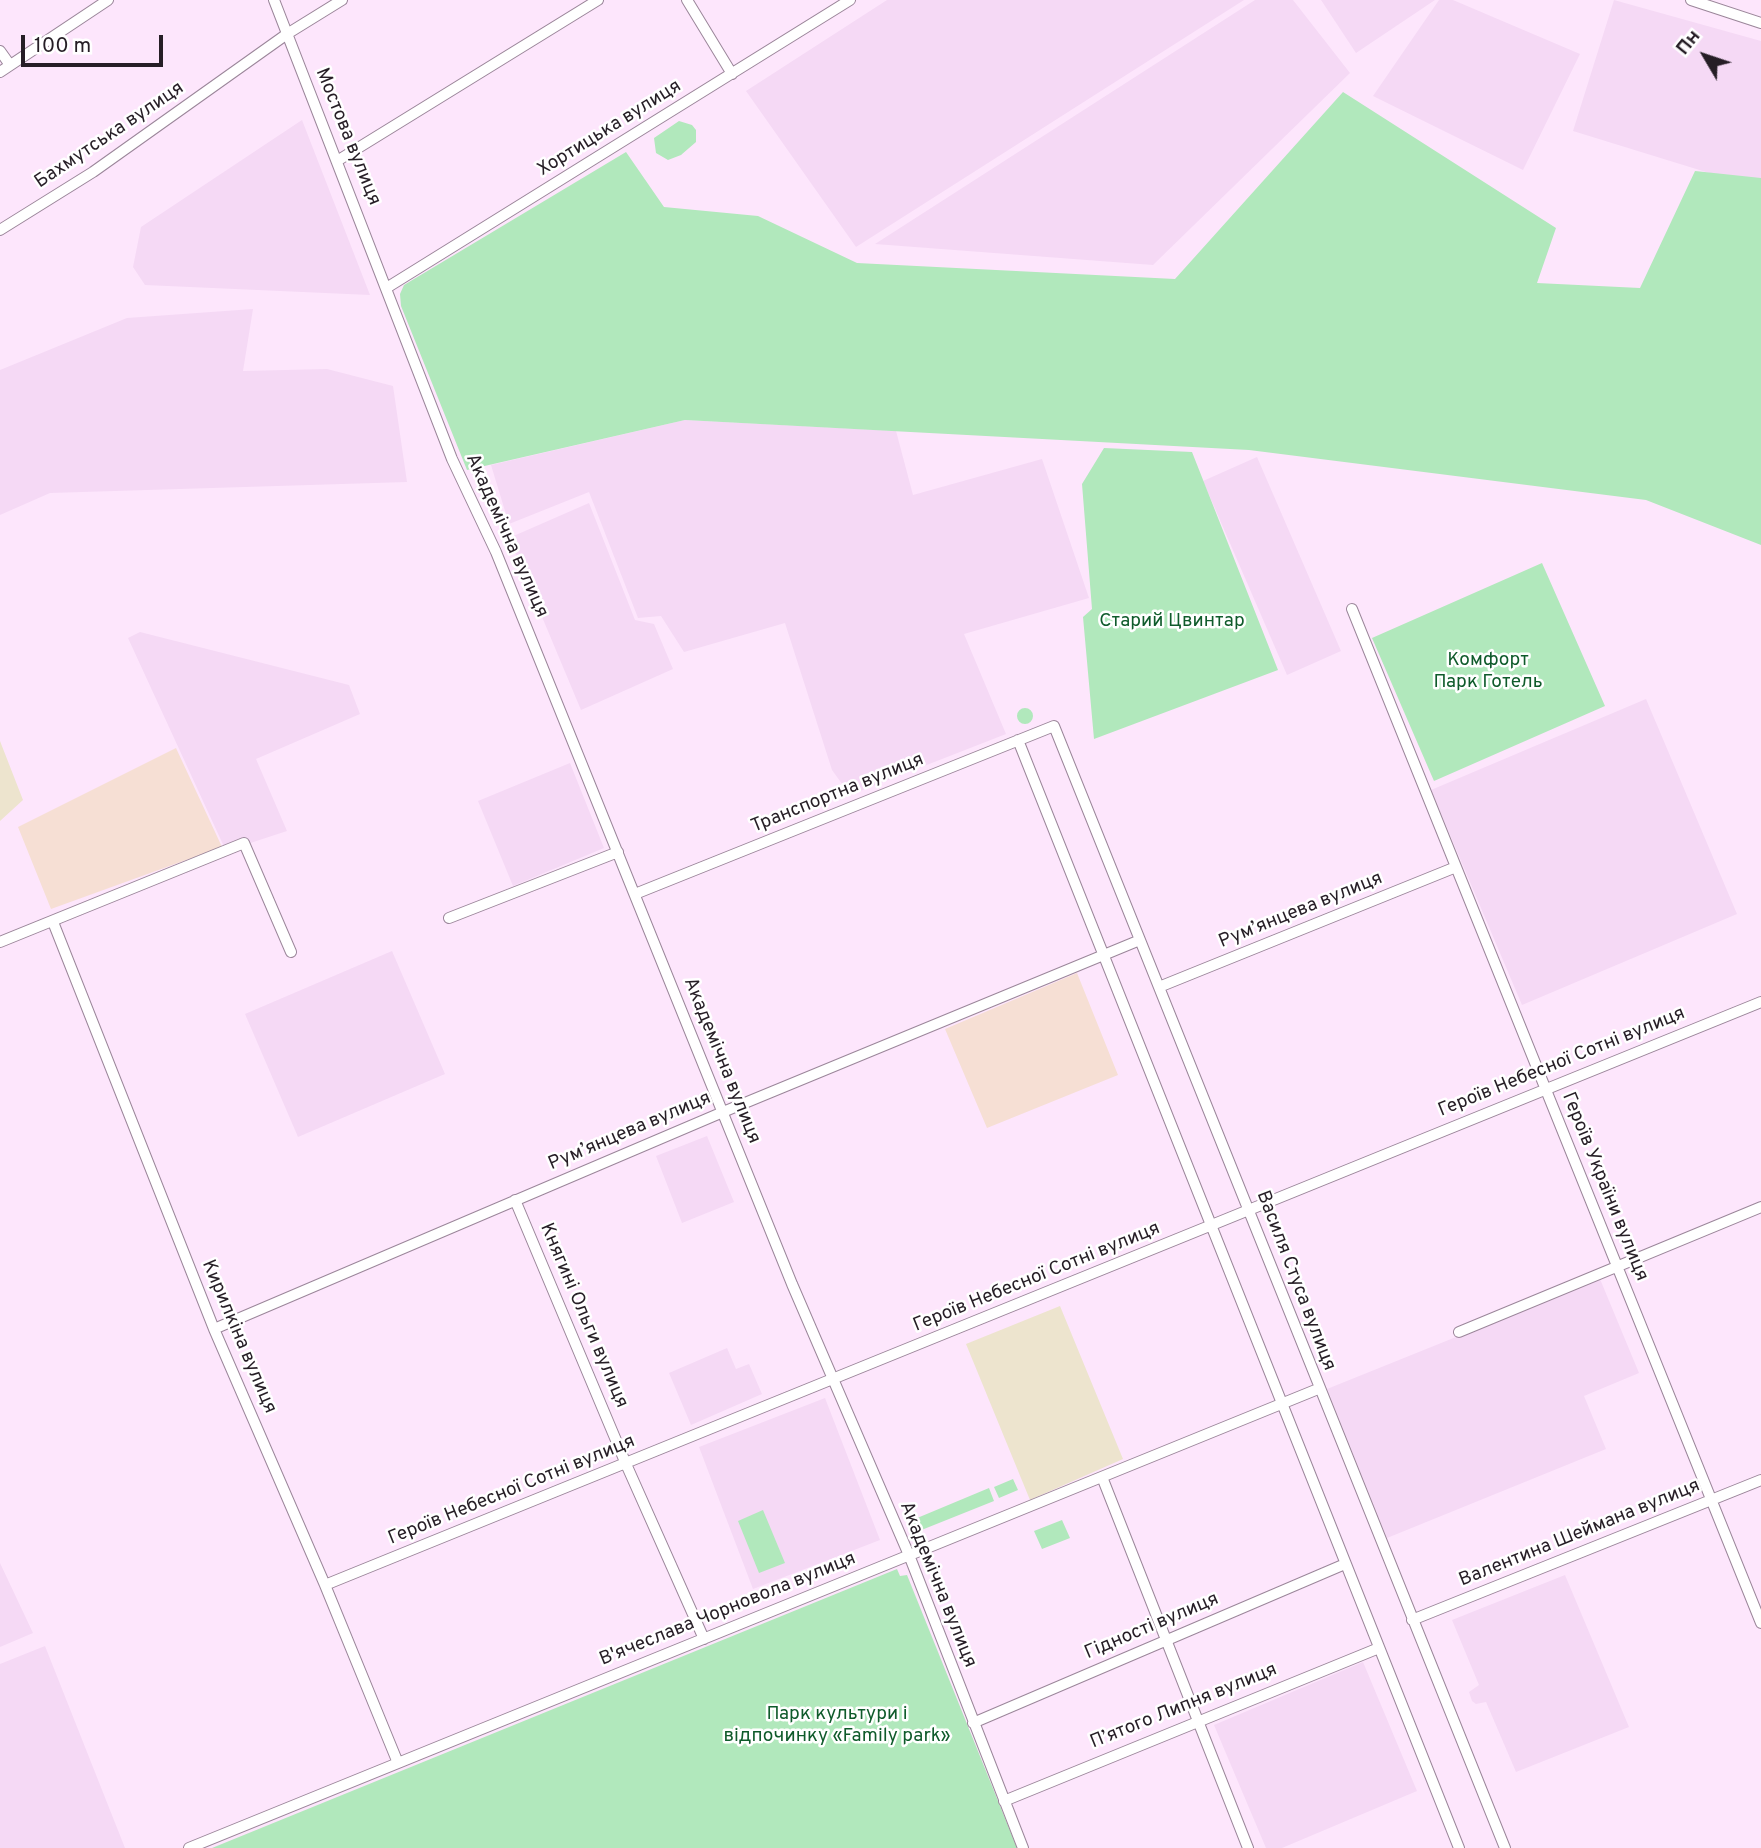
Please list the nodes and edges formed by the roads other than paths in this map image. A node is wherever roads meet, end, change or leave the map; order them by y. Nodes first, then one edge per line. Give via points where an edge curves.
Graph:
1 (108, 0) edge
2 (274, 0) edge
3 (342, 0) edge
4 (598, 0) edge
5 (687, 0) edge
6 (850, 0) edge
7 (1691, 0) edge
8 (1761, 23) edge
9 (287, 34) junction
10 (0, 51) edge
11 (10, 65) junction
12 (0, 72) edge
13 (732, 74) junction
14 (337, 161) junction
15 (0, 230) edge
16 (388, 287) junction
17 (1352, 609) dead end
18 (1054, 726) joint
19 (1018, 740) junction
20 (618, 852) junction
21 (1456, 867) junction
22 (635, 894) junction
23 (449, 918) dead end
24 (52, 922) junction
25 (1140, 940) junction
26 (0, 942) edge
27 (291, 952) dead end
28 (1102, 956) junction
29 (1159, 987) junction
30 (1761, 1002) edge
31 (1545, 1088) junction
32 (723, 1112) junction
33 (515, 1200) junction
34 (1761, 1207) edge
35 (1248, 1209) junction
36 (1209, 1226) junction
37 (1618, 1268) junction
38 (214, 1329) junction
39 (1459, 1332) dead end
40 (832, 1380) junction
41 (1318, 1389) junction
42 (1280, 1404) junction
43 (626, 1464) junction
44 (1102, 1477) junction
45 (1761, 1480) edge
46 (1712, 1501) junction
47 (909, 1555) junction
48 (1345, 1564) junction
49 (325, 1585) junction
50 (1412, 1620) junction
51 (1761, 1623) edge
52 (704, 1639) junction
53 (1166, 1640) junction
54 (1378, 1648) junction
55 (1198, 1720) junction
56 (973, 1723) junction
57 (398, 1763) junction
58 (1004, 1801) junction
59 (190, 1848) edge
60 (1023, 1848) edge
61 (1248, 1848) edge
62 (1460, 1848) edge
63 (1504, 1848) edge

1 - 11 street
2 - 9 street, Мостова вулиця
3 - 9 street, Бахмутська вулиця
4 - 14 street
5 - 13 street
6 - 13 street, Хортицька вулиця
7 - 8 street
9 - 14 street, Мостова вулиця
9 - 15 street, Бахмутська вулиця via 93,172
10 - 11 street
11 - 12 street
13 - 16 street, Хортицька вулиця
14 - 16 street, Мостова вулиця
16 - 20 street, Академічна вулиця via 468,496 496,552
17 - 21 street, Героїв України вулиця
18 - 19 street, Транспортна вулиця
18 - 25 street, Василя Стуса вулиця
19 - 22 street, Транспортна вулиця
19 - 28 street
20 - 22 street, Академічна вулиця
20 - 23 street
21 - 29 street, Рум’янцева вулиця
21 - 31 street, Героїв України вулиця
22 - 32 street, Академічна вулиця
24 - 26 street
24 - 27 street via 244,843
24 - 38 street, Кирилкіна вулиця
25 - 28 street, Рум’янцева вулиця
25 - 29 street, Василя Стуса вулиця
28 - 32 street, Рум’янцева вулиця
28 - 36 street
29 - 35 street, Василя Стуса вулиця
30 - 31 street, Героїв Небесної Сотні вулиця
31 - 35 street, Героїв Небесної Сотні вулиця
31 - 37 street, Героїв України вулиця
32 - 33 street, Рум’янцева вулиця
32 - 40 street, Академічна вулиця
33 - 38 street, Рум’янцева вулиця
33 - 43 street, Княгині Ольги вулиця
34 - 37 street
35 - 36 street, Героїв Небесної Сотні вулиця
35 - 41 street, Василя Стуса вулиця
36 - 40 street, Героїв Небесної Сотні вулиця
36 - 42 street
37 - 39 street
37 - 46 street, Героїв України вулиця
38 - 49 street, Кирилкіна вулиця
40 - 43 street, Героїв Небесної Сотні вулиця
40 - 47 street, Академічна вулиця
41 - 42 street, В'ячеслава Чорновола вулиця
41 - 50 street, Василя Стуса вулиця
42 - 44 street, В'ячеслава Чорновола вулиця
42 - 48 street
43 - 49 street, Героїв Небесної Сотні вулиця
43 - 52 street, Княгині Ольги вулиця
44 - 47 street, В'ячеслава Чорновола вулиця
44 - 53 street
45 - 46 street, Валентина Шеймана вулиця
46 - 50 street, Валентина Шеймана вулиця
46 - 51 street, Героїв України вулиця
47 - 52 street, В'ячеслава Чорновола вулиця
47 - 56 street, Академічна вулиця
48 - 53 street, Гідності вулиця
48 - 54 street
49 - 57 street, Кирилкіна вулиця
50 - 63 street, Василя Стуса вулиця
52 - 57 street, В'ячеслава Чорновола вулиця
53 - 55 street
53 - 56 street, Гідності вулиця
54 - 55 street, П’ятого Липня вулиця
54 - 62 street
55 - 58 street, П’ятого Липня вулиця
55 - 61 street
56 - 58 street, Академічна вулиця
57 - 59 street, В'ячеслава Чорновола вулиця
58 - 60 street, Академічна вулиця

